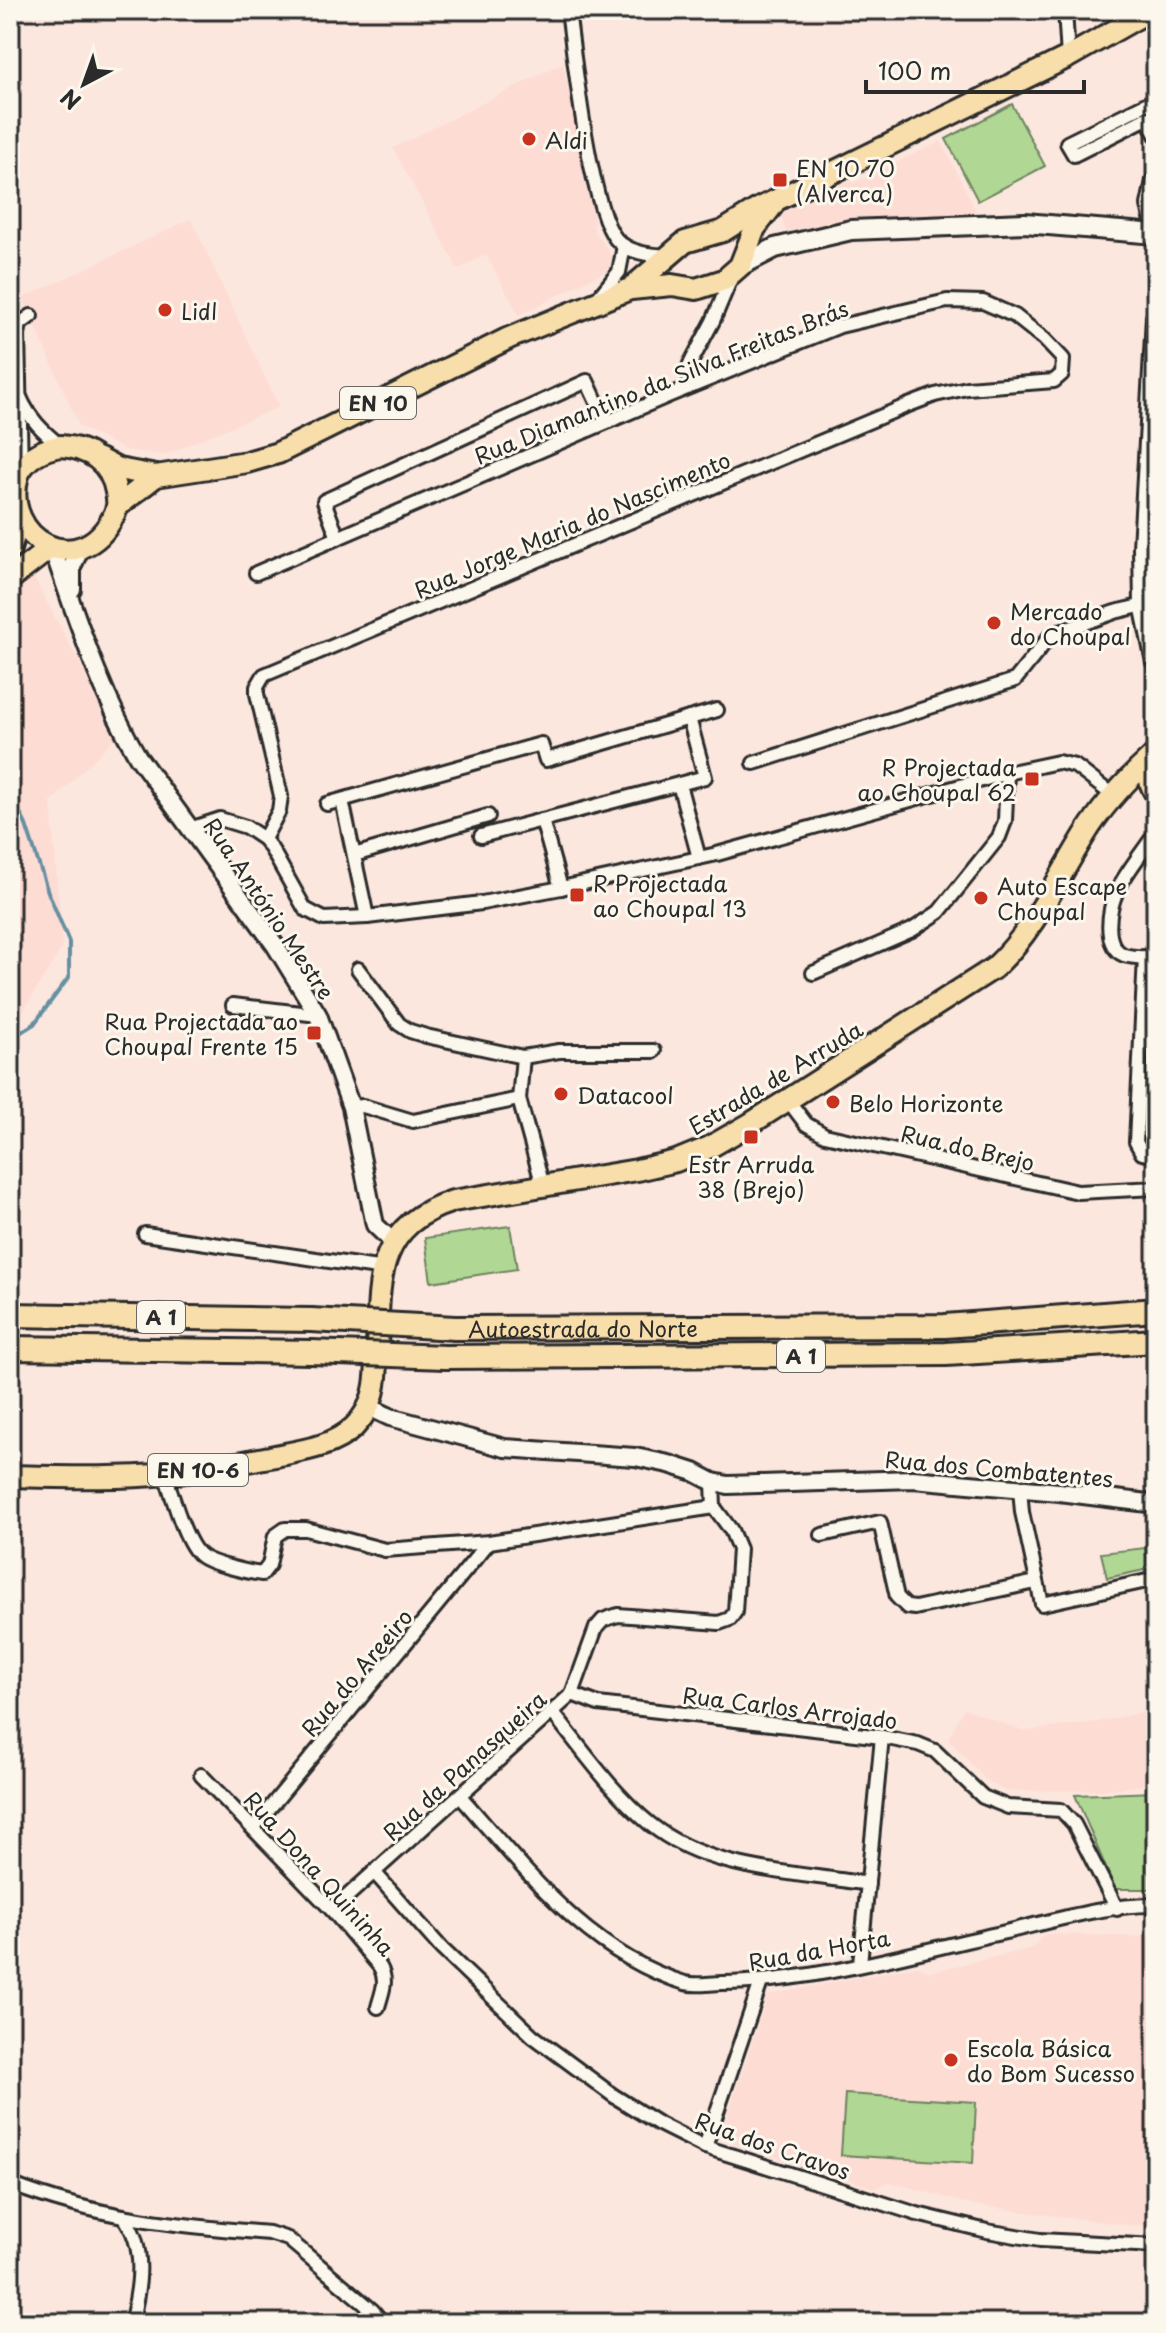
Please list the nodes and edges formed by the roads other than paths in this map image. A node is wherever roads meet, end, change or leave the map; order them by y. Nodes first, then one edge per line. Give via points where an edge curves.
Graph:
1 (568, 10) edge
2 (1065, 10) edge
3 (1153, 11) edge
4 (1068, 57) junction
5 (1156, 99) edge
6 (1156, 135) edge
7 (1156, 181) edge
8 (776, 202) junction
9 (1156, 225) edge
10 (723, 231) junction
11 (1156, 234) edge
12 (624, 246) junction
13 (665, 259) junction
14 (740, 263) junction
15 (672, 285) junction
16 (630, 289) junction
17 (696, 289) junction
18 (593, 304) junction
19 (31, 316) dead end
20 (1156, 318) edge
21 (713, 321) junction
22 (1155, 342) edge
23 (1062, 374) joint
24 (691, 386) junction
25 (18, 394) junction
26 (606, 422) junction
27 (61, 446) junction
28 (99, 459) junction
29 (21, 469) junction
30 (156, 476) junction
31 (118, 506) junction
32 (18, 523) junction
33 (338, 538) junction
34 (10, 549) edge
35 (51, 549) junction
36 (80, 549) junction
37 (256, 573) dead end
38 (10, 579) edge
39 (1150, 603) edge
40 (74, 611) junction
41 (1156, 662) edge
42 (717, 710) dead end
43 (689, 718) junction
44 (1155, 755) edge
45 (754, 763) dead end
46 (1007, 773) junction
47 (679, 784) junction
48 (1156, 796) edge
49 (1115, 797) junction
50 (342, 800) junction
51 (327, 804) dead end
52 (488, 816) dead end
53 (542, 820) junction
54 (190, 829) junction
55 (1156, 832) edge
56 (481, 836) dead end
57 (264, 839) junction
58 (354, 855) junction
59 (699, 858) junction
60 (561, 888) junction
61 (367, 917) junction
62 (1150, 958) edge
63 (358, 969) dead end
64 (813, 973) dead end
65 (233, 1005) dead end
66 (318, 1015) junction
67 (654, 1051) dead end
68 (523, 1057) junction
69 (519, 1099) junction
70 (787, 1099) junction
71 (351, 1107) junction
72 (1156, 1156) edge
73 (543, 1186) junction
74 (1156, 1188) edge
75 (145, 1234) dead end
76 (393, 1242) junction
77 (384, 1269) junction
78 (1156, 1310) edge
79 (10, 1315) edge
80 (1156, 1341) edge
81 (10, 1348) edge
82 (369, 1407) junction
83 (165, 1474) junction
84 (10, 1476) edge
85 (713, 1482) junction
86 (1020, 1488) junction
87 (1156, 1504) edge
88 (714, 1507) junction
89 (822, 1535) dead end
90 (489, 1542) junction
91 (1156, 1579) edge
92 (1036, 1582) junction
93 (572, 1694) junction
94 (552, 1712) junction
95 (882, 1737) junction
96 (201, 1775) dead end
97 (460, 1796) junction
98 (254, 1827) junction
99 (374, 1872) junction
100 (868, 1884) junction
101 (1156, 1905) edge
102 (1117, 1909) junction
103 (332, 1910) junction
104 (860, 1964) junction
105 (761, 1982) junction
106 (378, 2007) dead end
107 (705, 2147) junction
108 (10, 2184) edge
109 (123, 2216) junction
110 (1156, 2246) edge
111 (131, 2323) edge
112 (383, 2323) edge

1 - 12 street via 598,194 610,231
2 - 4 street
3 - 4 main road
4 - 8 main road
5 - 6 street via 1067,143 1074,155 1147,118
7 - 9 main road via 1151,205
8 - 10 main road
8 - 14 main road via 755,228
10 - 13 main road via 685,242
10 - 14 main road via 738,234
11 - 14 main road via 1025,223 851,230 775,248
12 - 13 street
12 - 18 street via 616,278
13 - 15 main road via 666,279
13 - 16 main road
14 - 17 main road via 715,284
14 - 21 street
15 - 16 main road, EN 10
15 - 17 main road
16 - 18 main road, EN 10
17 - 21 street via 707,300
18 - 30 main road, EN 10 via 509,338 278,453
19 - 25 street via 20,324 18,335
20 - 22 main road
21 - 24 street via 690,364
22 - 39 main road via 1143,547
23 - 24 street, Rua Diamantino da Silva Freitas Brás via 1059,352 1015,316 983,302 947,301 840,326
23 - 57 street, Rua Jorge Maria do Nascimento via 1048,382 935,395 264,675 257,694 281,804
24 - 26 street, Rua Diamantino da Silva Freitas Brás
25 - 27 street via 27,414
25 - 29 street
26 - 33 street, Rua Diamantino da Silva Freitas Brás
26 - 33 street via 587,381 324,501
27 - 28 main road, EN 10 via 88,451
27 - 29 main road via 38,453
28 - 30 main road, EN 10 via 118,469
28 - 31 main road via 115,484
29 - 32 main road via 12,496
30 - 31 main road, EN 10
31 - 36 main road, EN 10 via 107,530
32 - 34 main road
32 - 35 main road
33 - 37 street, Rua Diamantino da Silva Freitas Brás
35 - 36 main road
35 - 38 main road
35 - 40 street, Rua António Mestre
36 - 40 street, Rua António Mestre via 71,575
39 - 41 main road
39 - 45 street via 1051,635 1015,680
40 - 54 street, Rua António Mestre via 120,725
42 - 43 street
43 - 47 street via 705,777
43 - 50 street via 546,760 541,744
44 - 48 main road via 1149,776
44 - 49 main road, Estrada de Arruda
46 - 49 street via 1069,763
46 - 59 street
46 - 64 street via 999,837 939,912 912,930
47 - 53 street
47 - 59 street
48 - 49 main road
49 - 70 main road, Estrada de Arruda via 1092,823 1020,942 994,968
50 - 51 street
50 - 58 street
52 - 58 street
53 - 56 street
53 - 60 street
54 - 57 street via 231,820
54 - 66 street, Rua António Mestre via 275,945
55 - 62 street via 1118,891 1110,936 1124,955
57 - 61 street via 305,909 324,919
58 - 61 street
59 - 60 street
60 - 61 street
62 - 72 street via 1136,1142 1142,1153
63 - 68 street via 404,1028
65 - 66 street
66 - 71 street, Rua António Mestre
67 - 68 street via 559,1051
68 - 69 street
69 - 71 street via 413,1121
69 - 73 street
70 - 73 main road, Estrada de Arruda via 710,1147 676,1161
70 - 74 street, Rua do Brejo via 806,1124 825,1135 1078,1192
71 - 76 street, Rua António Mestre via 373,1218
73 - 76 main road, Estrada de Arruda via 439,1205 414,1219
75 - 77 street
76 - 77 main road, Estrada de Arruda
77 - 82 main road, Estrada de Arruda via 376,1383
78 - 79 highway, Autoestrada do Norte / A 1, bridge via 945,1326 455,1328
80 - 81 highway, Autoestrada do Norte / A 1, bridge via 946,1354 445,1357
82 - 83 main road, EN 10-6 via 356,1426 330,1443
82 - 85 street, Rua dos Combatentes via 505,1448 635,1457
83 - 84 main road, EN 10-6
83 - 90 street via 198,1554 254,1573 267,1570 273,1541 285,1529 306,1529 385,1550
85 - 86 street, Rua dos Combatentes via 913,1479
85 - 88 street
86 - 87 street, Rua dos Combatentes
86 - 92 street
88 - 90 street
88 - 93 street, Rua da Panasqueira via 739,1549 735,1612 730,1619 719,1623 608,1617 593,1633
89 - 92 street via 880,1522 897,1597 907,1607
90 - 98 street, Rua do Areeiro
91 - 92 street via 1042,1604
93 - 94 street, Rua da Panasqueira
93 - 95 street, Rua Carlos Arrojado via 598,1704
94 - 97 street, Rua da Panasqueira
94 - 100 street via 650,1824 694,1850 748,1867
95 - 100 street
95 - 102 street, Rua Carlos Arrojado via 935,1751 983,1797 1008,1807 1061,1810 1074,1824
96 - 98 street, Rua Dona Quininha
97 - 99 street, Rua da Panasqueira
97 - 105 street, Rua da Horta via 567,1914 623,1956 688,1984
98 - 103 street, Rua Dona Quininha
99 - 103 street, Rua da Panasqueira
99 - 107 street, Rua dos Cravos via 442,1949 533,2036 614,2096
100 - 104 street
101 - 102 street, Rua da Horta
102 - 104 street, Rua da Horta
103 - 106 street, Rua Dona Quininha via 385,1975
104 - 105 street, Rua da Horta
105 - 107 street
107 - 110 street, Rua dos Cravos via 987,2231 1040,2240
108 - 109 street via 55,2202
109 - 111 street via 134,2230 140,2270
109 - 112 street via 288,2239

